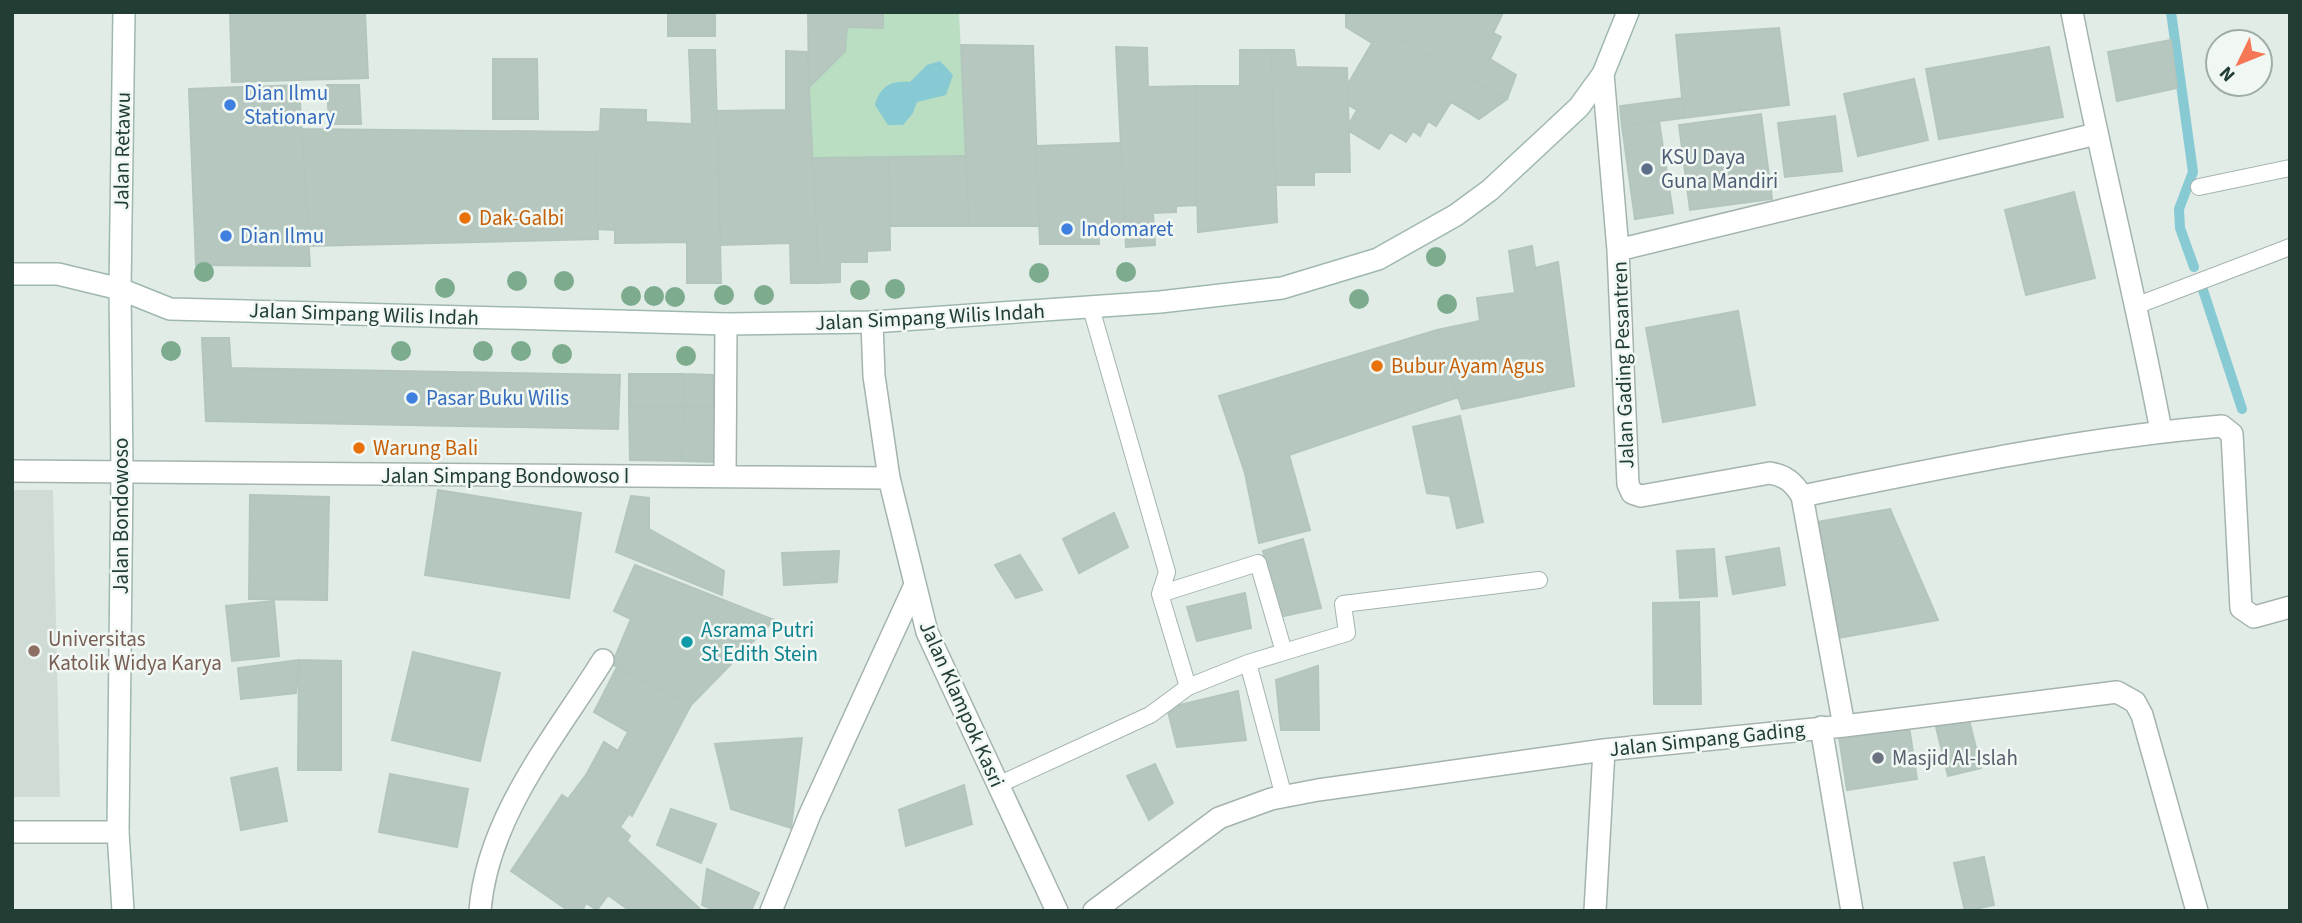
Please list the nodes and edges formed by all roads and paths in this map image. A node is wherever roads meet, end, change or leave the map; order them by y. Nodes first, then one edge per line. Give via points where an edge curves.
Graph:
1 (124, 12) edge
2 (1628, 12) edge
3 (2072, 12) edge
4 (1603, 74) junction
5 (2095, 134) junction
6 (2290, 168) edge
7 (2199, 187) dead end
8 (2290, 247) edge
9 (1618, 250) junction
10 (12, 274) edge
11 (120, 289) junction
12 (2138, 304) junction
13 (1091, 308) junction
14 (872, 323) junction
15 (726, 324) junction
16 (2161, 431) junction
17 (12, 471) edge
18 (122, 473) junction
19 (725, 475) junction
20 (889, 478) junction
21 (1802, 496) junction
22 (1539, 580) dead end
23 (915, 585) junction
24 (1160, 594) junction
25 (2290, 607) edge
26 (1284, 652) junction
27 (603, 660) dead end
28 (1248, 663) junction
29 (1188, 687) junction
30 (1844, 726) junction
31 (1821, 727) junction
32 (1604, 750) junction
33 (998, 785) junction
34 (1284, 796) junction
35 (12, 832) edge
36 (118, 832) junction
37 (123, 911) edge
38 (480, 911) edge
39 (771, 911) edge
40 (1057, 911) edge
41 (1094, 911) edge
42 (1595, 911) edge
43 (1852, 911) edge
44 (2197, 911) edge

1 - 11 street, Jalan Retawu
2 - 4 street, Jalan Simpang Wilis Indah
3 - 5 street
4 - 9 street, Jalan Gading Pesantren
4 - 13 street, Jalan Simpang Wilis Indah via 1579,107 1490,190 1378,260 1282,288
5 - 9 street
5 - 12 street
6 - 7 lane
8 - 12 lane
9 - 21 street, Jalan Gading Pesantren via 1626,476 1632,493 1641,496 1770,473 1786,477
10 - 11 street, Jalan Simpang Wilis Indah via 58,274
11 - 15 street, Jalan Simpang Wilis Indah via 170,309
11 - 18 street, Jalan Bondowoso
12 - 16 street
13 - 14 street, Jalan Simpang Wilis Indah
13 - 24 lane via 1167,572
14 - 15 street, Jalan Simpang Wilis Indah
14 - 20 street, Jalan Klampok Kasri via 874,376
15 - 19 street
16 - 21 street via 2017,452
16 - 25 street via 2222,426 2232,434 2241,608 2254,617
17 - 18 street, Jalan Simpang Bondowoso I
18 - 19 street, Jalan Simpang Bondowoso I
18 - 36 street, Jalan Bondowoso
19 - 20 street, Jalan Simpang Bondowoso I
20 - 23 street, Jalan Klampok Kasri
21 - 30 street
22 - 26 lane via 1343,604 1347,633
23 - 33 street, Jalan Klampok Kasri via 927,632
23 - 39 street via 810,814
24 - 26 lane via 1258,564
24 - 29 lane
26 - 28 lane
27 - 38 street via 523,786 498,835 481,891
28 - 29 lane
28 - 34 lane
29 - 33 lane via 1150,715
30 - 31 street, Jalan Simpang Gading
30 - 44 street, Jalan Simpang Gading via 2117,692 2126,695 2142,715
31 - 32 street, Jalan Simpang Gading
31 - 43 street
32 - 34 street, Jalan Simpang Gading
32 - 42 street
33 - 40 street, Jalan Klampok Kasri
34 - 41 street, Jalan Simpang Gading via 1219,818
35 - 36 street
36 - 37 street, Jalan Bondowoso

